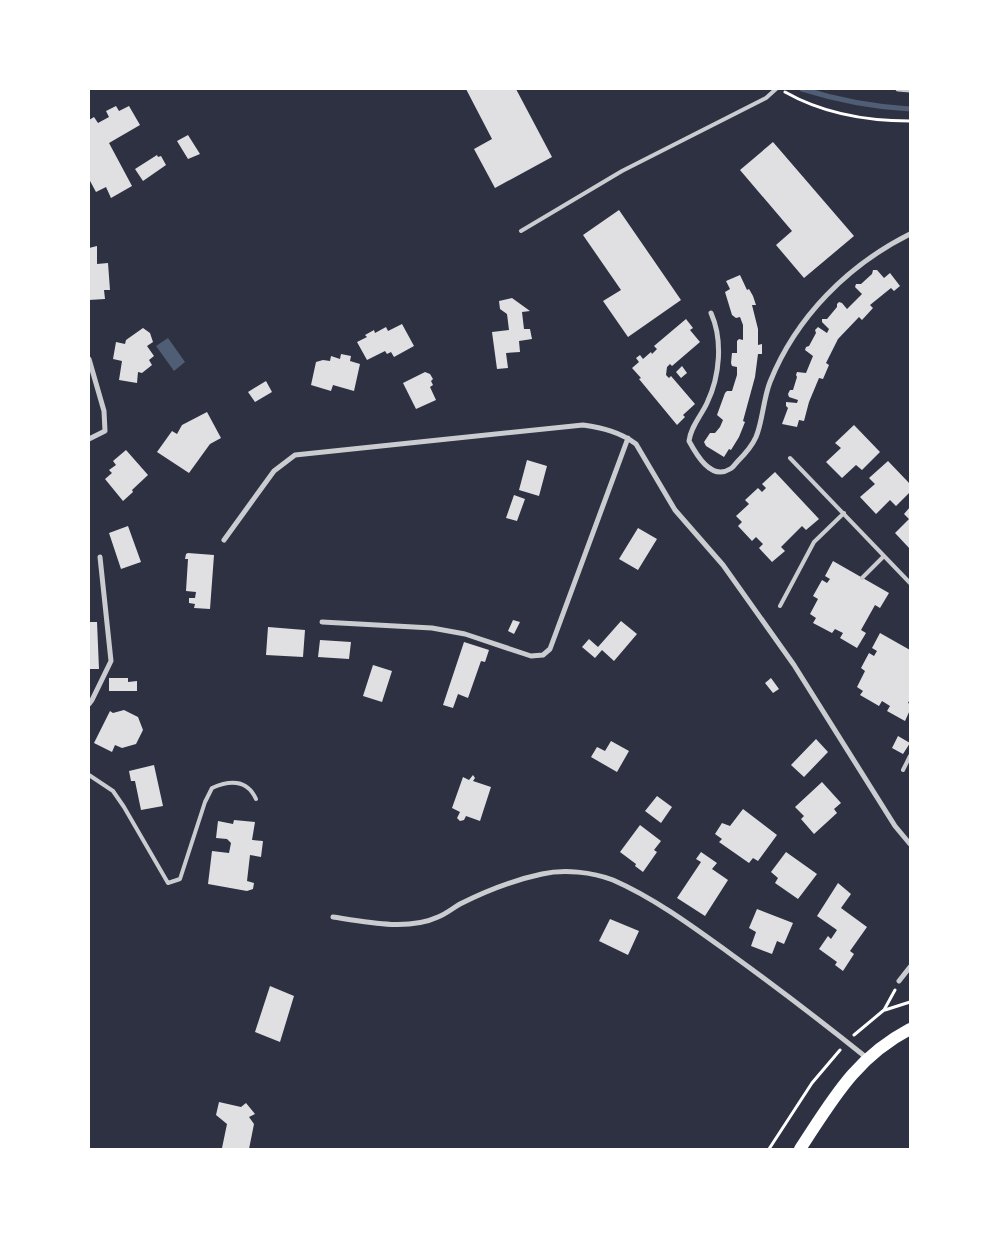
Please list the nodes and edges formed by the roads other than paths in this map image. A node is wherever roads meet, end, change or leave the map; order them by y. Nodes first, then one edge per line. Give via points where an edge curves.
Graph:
1 (776, 89) edge
2 (898, 89) edge
3 (910, 90) edge
4 (521, 231) dead end
5 (910, 234) edge
6 (711, 313) dead end
7 (89, 359) edge
8 (89, 438) edge
9 (628, 438) junction
10 (790, 458) dead end
11 (844, 513) junction
12 (224, 540) dead end
13 (884, 556) junction
14 (100, 557) dead end
15 (862, 578) dead end
16 (910, 583) edge
17 (780, 606) dead end
18 (322, 622) dead end
19 (89, 704) edge
20 (910, 756) edge
21 (903, 770) dead end
22 (89, 775) edge
23 (256, 799) dead end
24 (910, 844) edge
25 (333, 917) dead end
26 (910, 967) edge
27 (899, 981) road end
28 (910, 1029) edge
29 (867, 1058) junction
30 (800, 1149) edge

1 - 4 lane via 766,98 622,171
2 - 3 street
5 - 6 street via 865,260 833,287 811,313 794,336 770,384 756,438 729,470 715,472 709,469 689,441 692,428 707,403 718,364 717,326
7 - 8 street via 104,411 105,430
9 - 12 street via 607,429 583,425 295,455 274,471
9 - 18 street via 550,649 543,655 530,656 465,634 432,628
9 - 24 street via 636,444 675,510 723,565 794,665 895,826
10 - 11 lane
11 - 13 lane
11 - 17 lane via 814,542
13 - 15 lane
13 - 16 lane
14 - 19 street via 111,661
20 - 21 lane
22 - 23 lane via 113,792 124,807 168,883 180,879 212,788 225,782 240,783 253,791
25 - 29 street via 409,924 437,918 496,888 543,873 574,871 611,880 651,900 704,935
26 - 27 street
28 - 29 main road
29 - 30 main road via 834,1097

